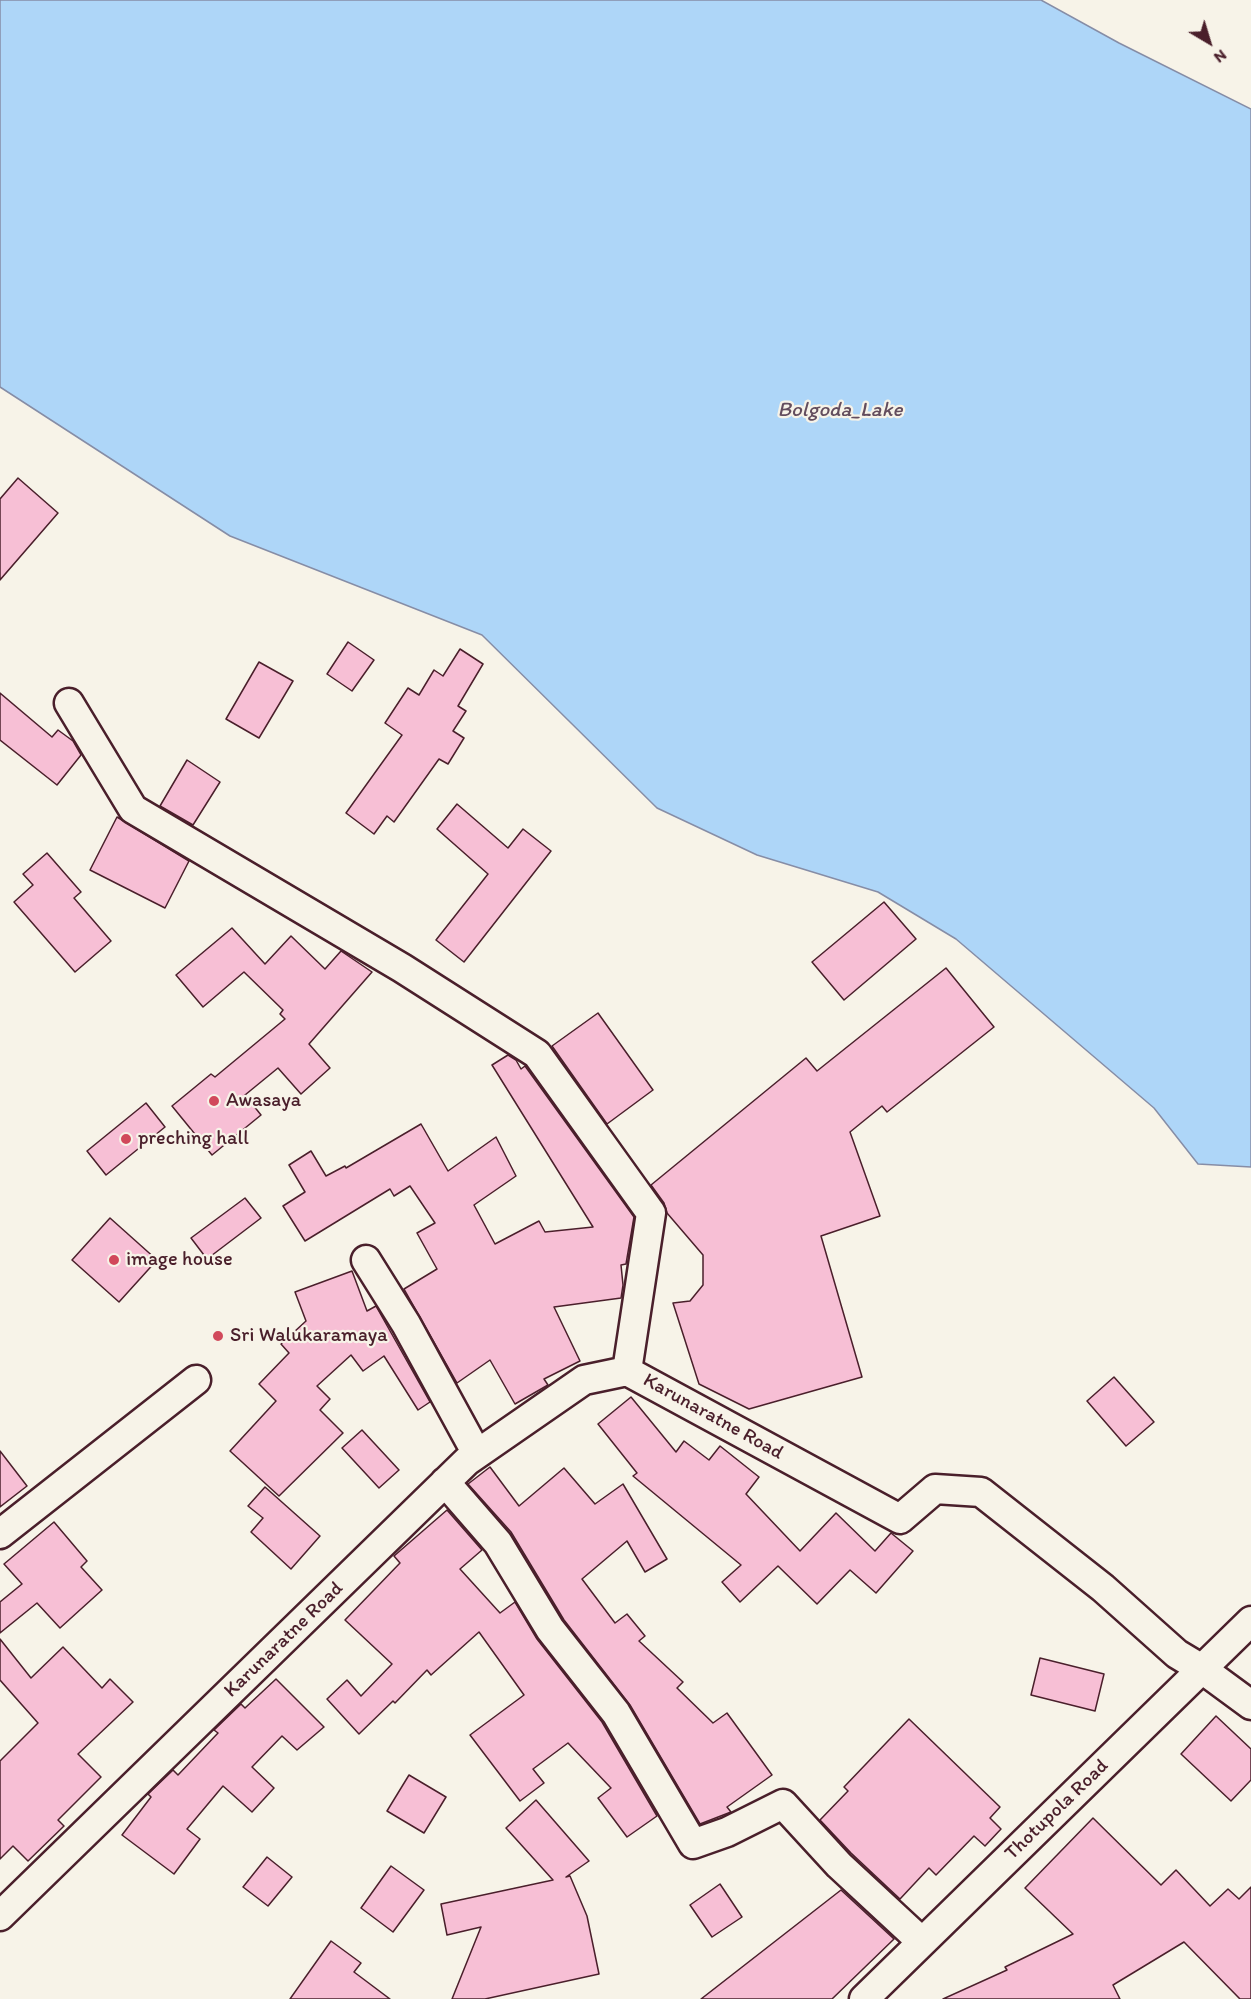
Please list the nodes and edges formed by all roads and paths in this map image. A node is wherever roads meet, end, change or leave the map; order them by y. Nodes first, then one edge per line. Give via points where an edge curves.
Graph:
1 (69, 703) dead end
2 (366, 1260) dead end
3 (627, 1371) junction
4 (196, 1380) dead end
5 (477, 1454) junction
6 (446, 1482) junction
7 (0, 1534) edge
8 (1251, 1621) edge
9 (1202, 1669) junction
10 (1251, 1705) edge
11 (0, 1916) edge
12 (922, 1942) junction
13 (864, 1999) edge

1 - 3 street via 133,809 402,968 537,1054 651,1213
2 - 5 street
3 - 5 street, Karunaratne Road via 584,1380
3 - 9 street, Karunaratne Road via 900,1519 935,1490 981,1492 1102,1588 1177,1654
4 - 7 street
5 - 6 street, Karunaratne Road
6 - 11 street, Karunaratne Road
6 - 12 street via 498,1543 550,1629 616,1713 693,1844 783,1804 839,1865
8 - 9 street, Thotupola Road
9 - 10 street, Karunaratne Road
9 - 12 street, Thotupola Road
12 - 13 street, Thotupola Road

